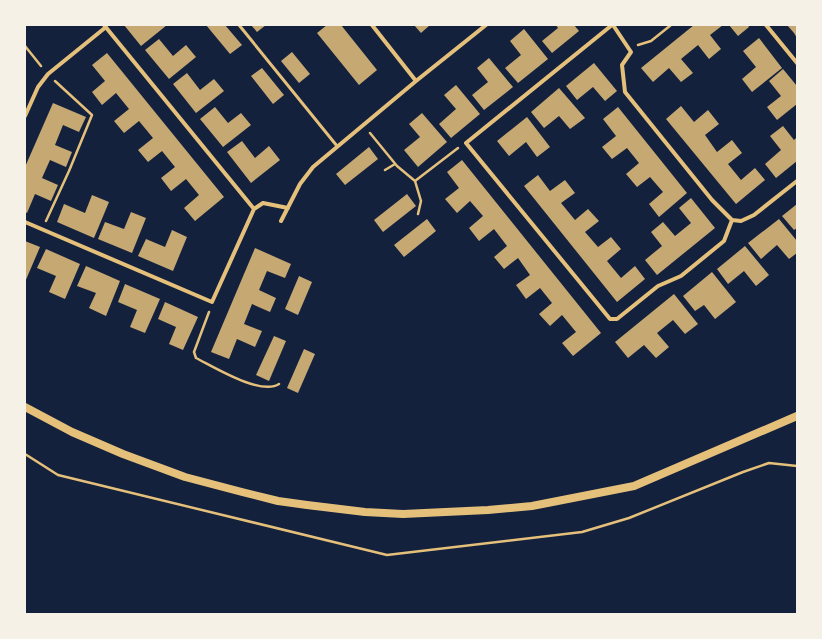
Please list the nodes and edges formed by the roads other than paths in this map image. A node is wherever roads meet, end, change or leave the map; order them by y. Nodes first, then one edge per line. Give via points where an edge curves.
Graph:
1 (239, 25) edge
2 (372, 25) edge
3 (486, 25) edge
4 (613, 25) edge
5 (766, 25) edge
6 (105, 26) edge
7 (797, 63) edge
8 (416, 81) junction
9 (25, 116) edge
10 (337, 146) junction
11 (797, 181) edge
12 (288, 208) junction
13 (254, 209) junction
14 (732, 220) junction
15 (281, 221) dead end
16 (25, 222) edge
17 (25, 408) edge
18 (797, 416) edge

1 - 10 lane
2 - 8 street
3 - 8 street
4 - 14 street via 631,52 622,65 625,92 712,200
4 - 14 street via 466,143 610,319 617,319 658,286 681,276 724,241
5 - 7 street
6 - 9 street via 48,74 38,87
6 - 13 street
8 - 10 street
10 - 12 street via 313,167 300,184
11 - 14 street via 754,215 741,221
12 - 13 street via 263,203
12 - 15 street
13 - 16 street via 212,302
17 - 18 main road via 123,454 214,485 307,506 403,514 532,506 634,486

